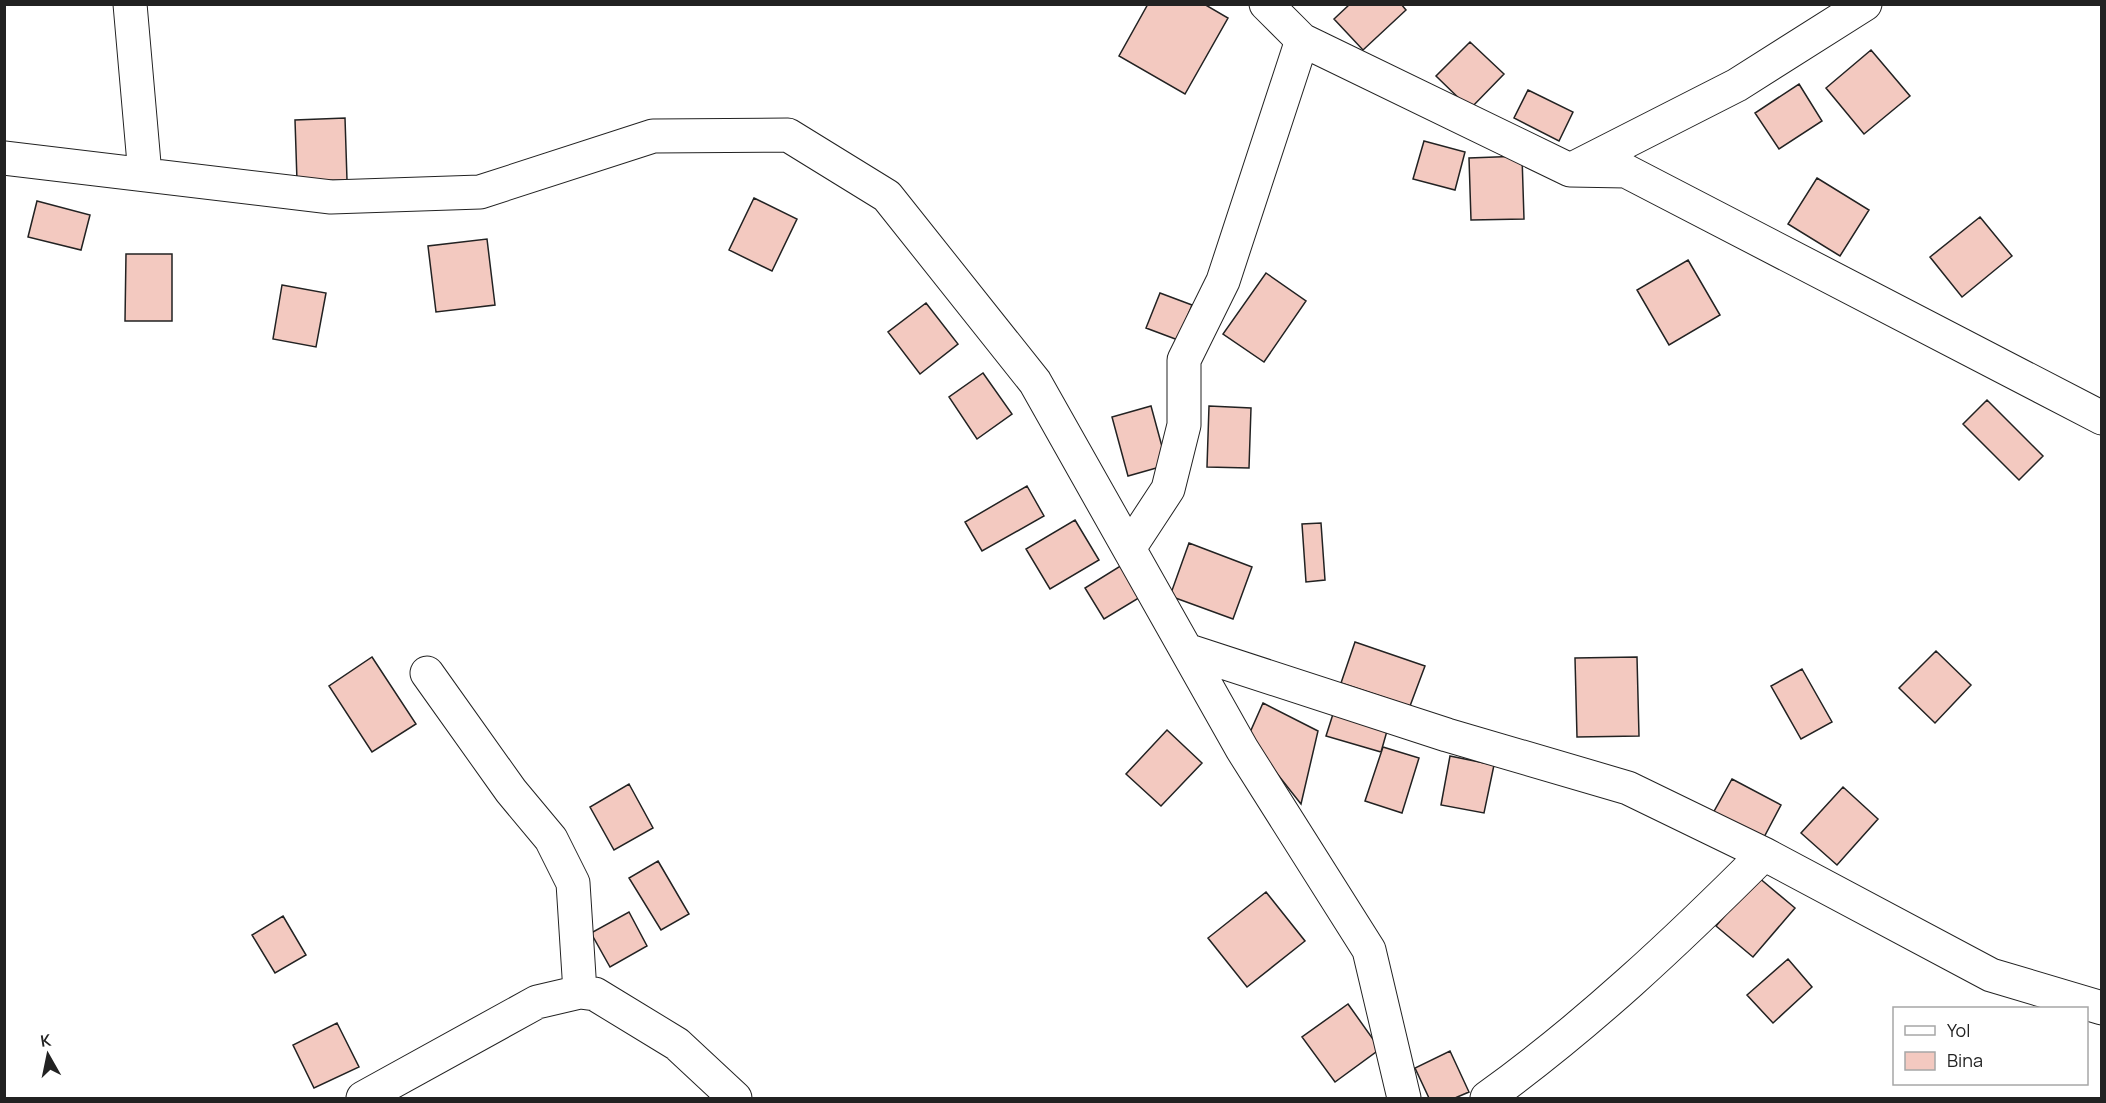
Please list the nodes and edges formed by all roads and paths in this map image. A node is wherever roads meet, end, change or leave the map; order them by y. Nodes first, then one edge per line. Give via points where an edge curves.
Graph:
1 (130, 4) edge
2 (1266, 4) edge
3 (1865, 4) edge
4 (1302, 40) junction
5 (4, 158) edge
6 (1570, 170) junction
7 (145, 175) junction
8 (2102, 418) edge
9 (1130, 547) junction
10 (1189, 651) junction
11 (427, 673) dead end
12 (1764, 854) junction
13 (580, 992) junction
14 (2102, 1008) edge
15 (363, 1098) edge
16 (735, 1098) edge
17 (1404, 1098) edge
18 (1487, 1098) edge

1 - 7 street
2 - 4 street
3 - 6 street via 1737,85
4 - 6 street
4 - 9 street via 1223,281 1184,360 1184,424 1168,489
5 - 7 street
6 - 8 street via 1626,171
7 - 9 street via 331,197 480,192 653,136 788,135 887,196 1035,382
9 - 10 street
10 - 12 street via 1447,735 1628,788
10 - 17 street via 1242,749 1369,950
11 - 13 street via 511,791 551,839 573,883
12 - 14 street via 1991,975
12 - 18 street via 1695,924 1536,1063
13 - 15 street via 537,1002
13 - 16 street via 595,994 677,1044

